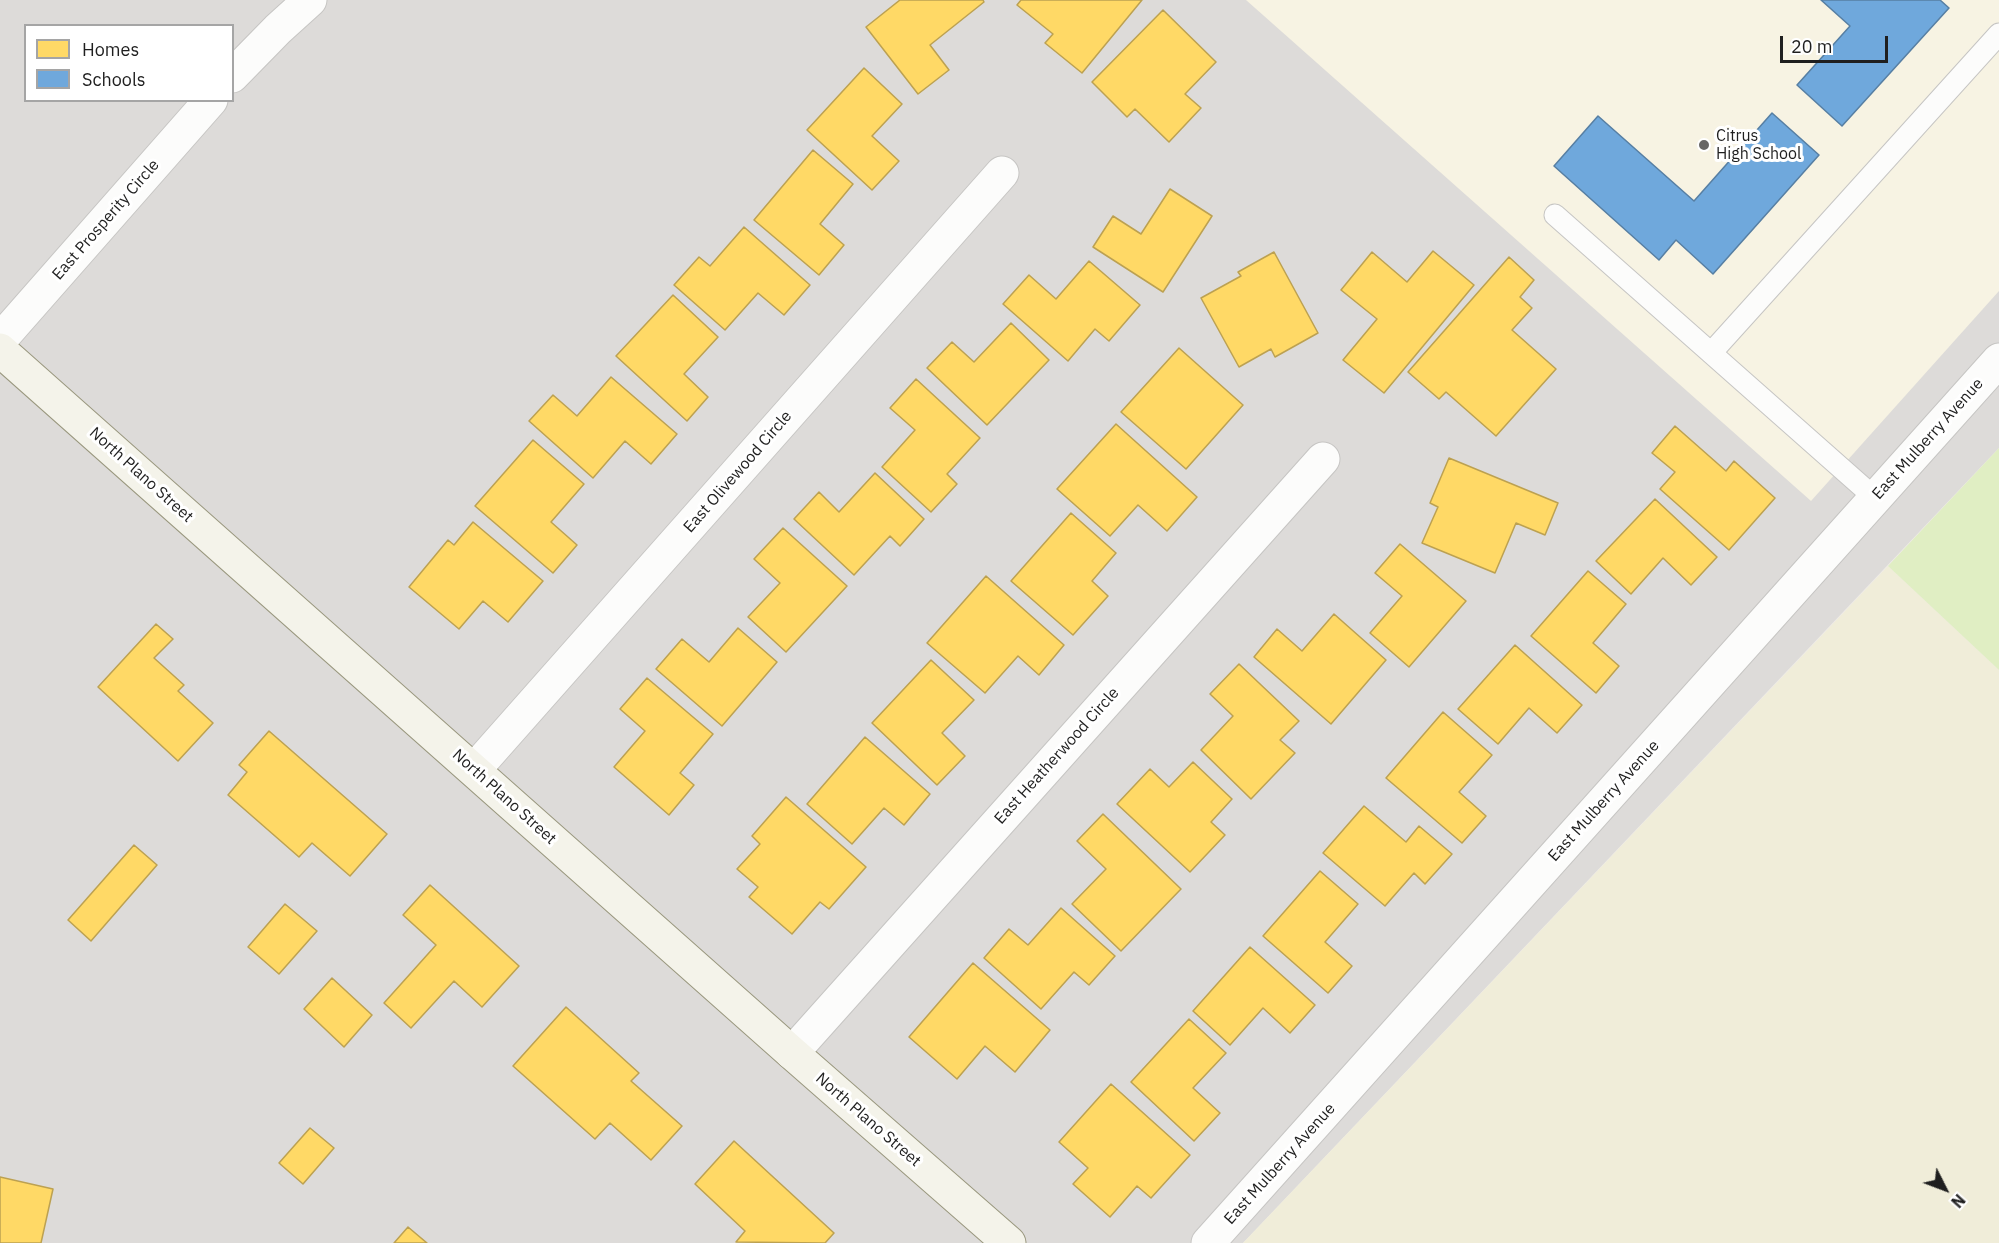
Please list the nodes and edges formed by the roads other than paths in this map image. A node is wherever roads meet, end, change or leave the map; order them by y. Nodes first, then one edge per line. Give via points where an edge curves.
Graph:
1 (310, 0) edge
2 (1999, 34) edge
3 (234, 74) edge
4 (209, 102) edge
5 (1002, 173) dead end
6 (1555, 215) dead end
7 (0, 340) edge
8 (0, 350) edge
9 (1711, 353) junction
10 (1999, 360) edge
11 (1323, 459) dead end
12 (1875, 498) junction
13 (474, 770) junction
14 (792, 1053) junction
15 (1009, 1243) edge
16 (1208, 1243) edge

1 - 3 street
2 - 9 lane
4 - 7 street, East Prosperity Circle
5 - 13 street, East Olivewood Circle
6 - 9 lane
8 - 13 street, North Plano Street
9 - 12 lane
10 - 12 street, East Mulberry Avenue
11 - 14 street, East Heatherwood Circle
12 - 16 street, East Mulberry Avenue
13 - 14 street, North Plano Street
14 - 15 street, North Plano Street

